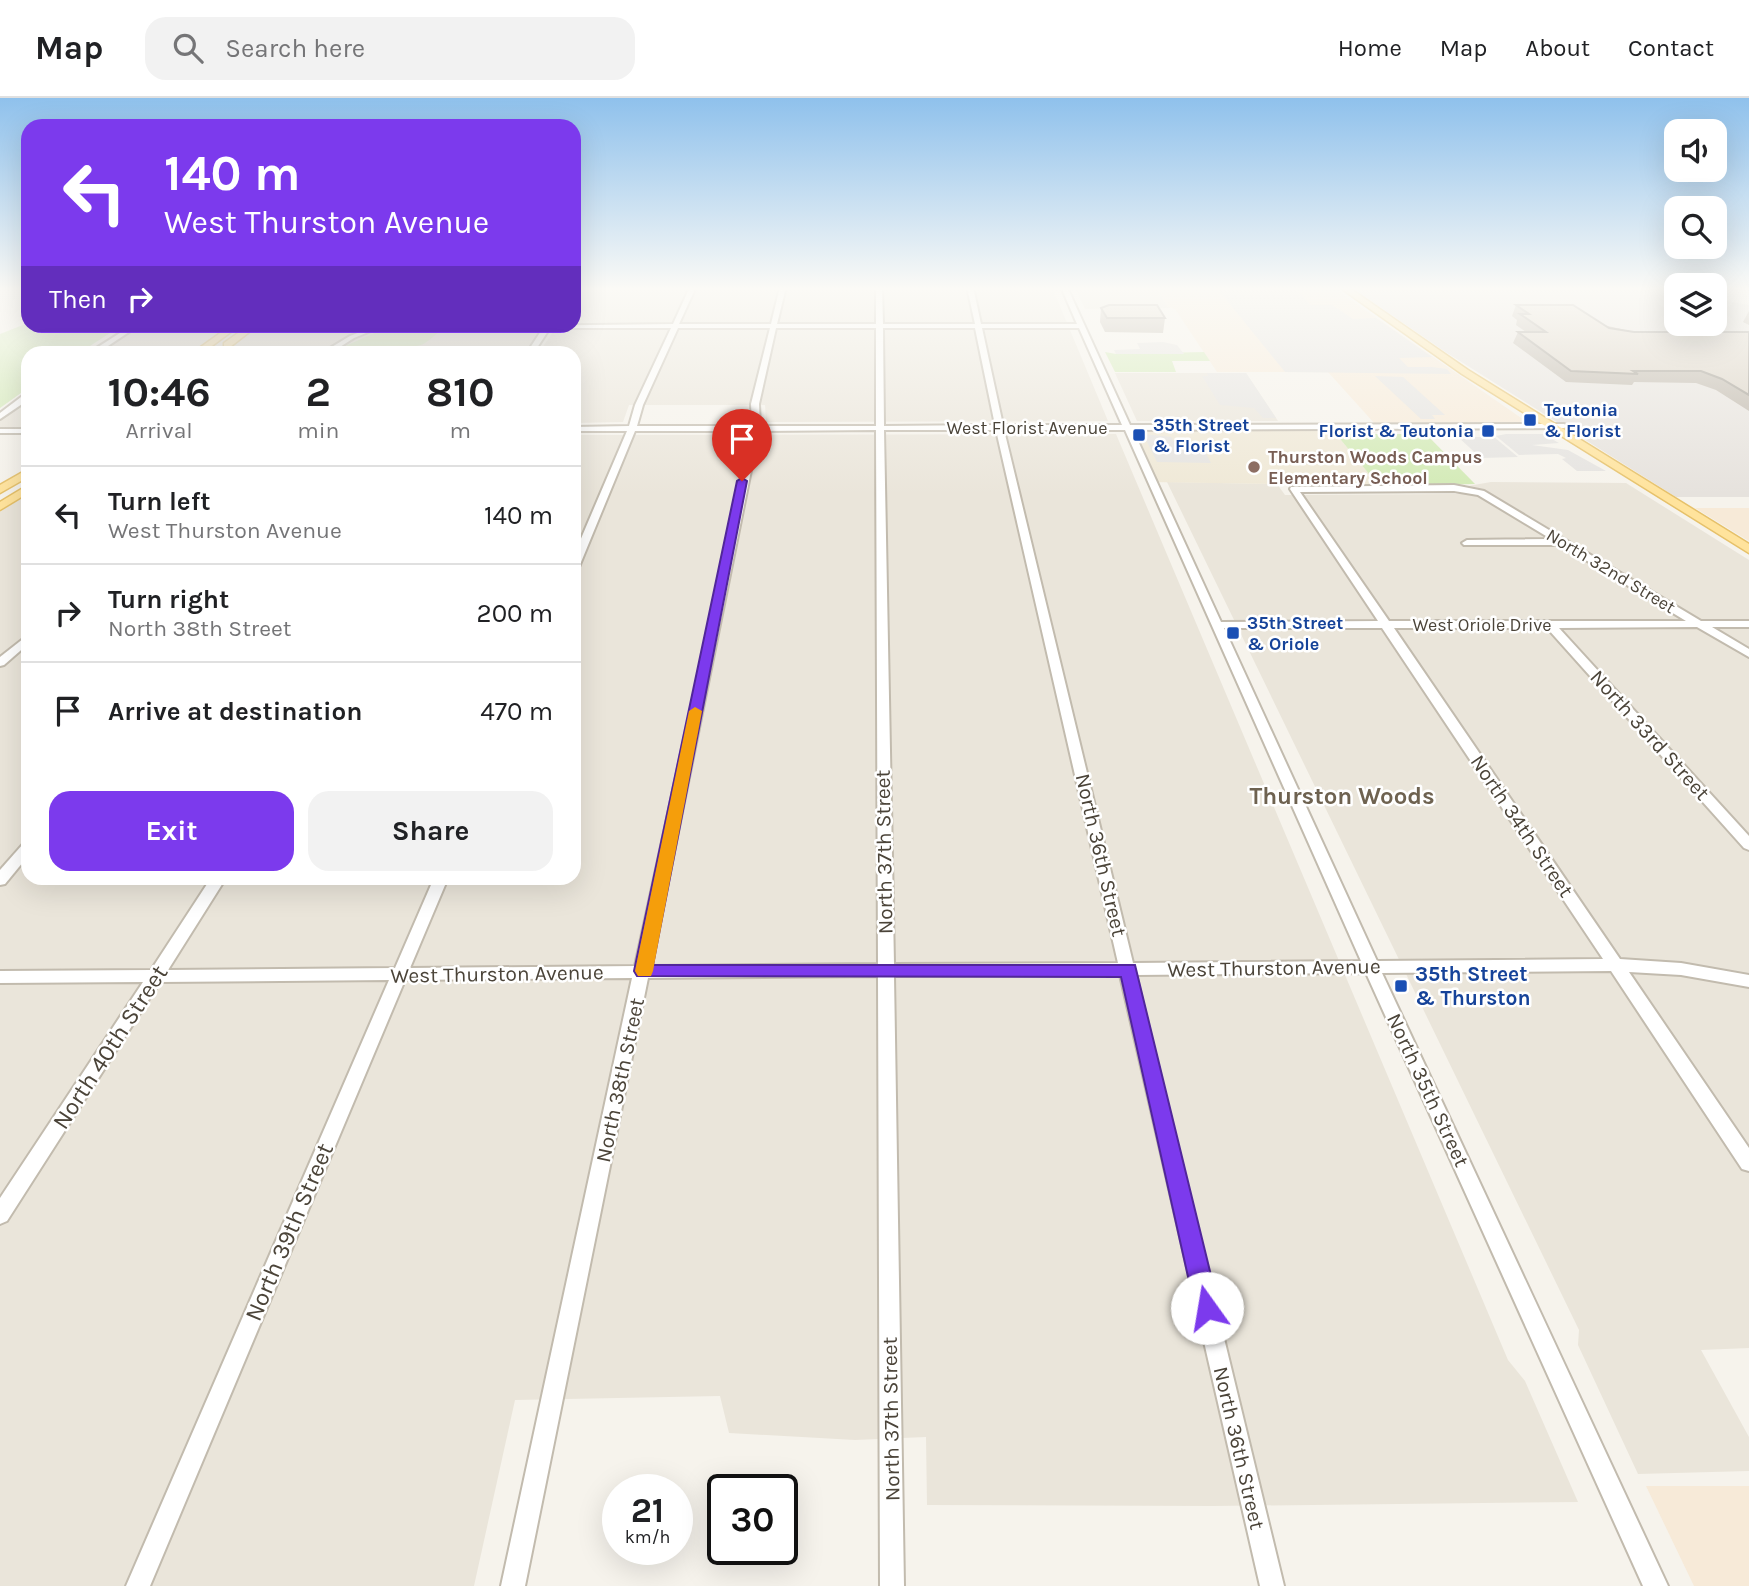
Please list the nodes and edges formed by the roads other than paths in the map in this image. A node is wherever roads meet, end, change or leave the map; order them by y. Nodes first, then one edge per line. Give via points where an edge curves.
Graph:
1 (662, 356) edge
2 (767, 356) edge
3 (879, 356) edge
4 (984, 356) edge
5 (1095, 356) edge
6 (1443, 356) edge
7 (1453, 356) edge
8 (21, 401) edge
9 (0, 417) edge
10 (1564, 426) junction
11 (1550, 427) junction
12 (1000, 428) junction
13 (1127, 428) junction
14 (581, 429) edge
15 (632, 429) junction
16 (754, 429) junction
17 (880, 429) junction
18 (0, 431) edge
19 (21, 431) edge
20 (21, 476) edge
21 (1294, 489) joint
22 (0, 490) edge
23 (21, 493) edge
24 (0, 507) edge
25 (1749, 541) edge
26 (1564, 542) junction
27 (1467, 543) dead end
28 (1749, 549) edge
29 (581, 550) edge
30 (1699, 624) junction
31 (1749, 624) edge
32 (1216, 625) junction
33 (1387, 625) junction
34 (1551, 625) junction
35 (21, 644) edge
36 (1749, 654) edge
37 (0, 663) edge
38 (1749, 845) edge
39 (21, 855) edge
40 (0, 880) edge
41 (214, 885) edge
42 (438, 885) edge
43 (1615, 965) junction
44 (1371, 966) junction
45 (886, 970) junction
46 (1128, 970) junction
47 (643, 971) junction
48 (399, 975) junction
49 (156, 976) junction
50 (0, 977) edge
51 (1749, 981) edge
52 (1749, 1163) edge
53 (0, 1215) edge
54 (138, 1586) edge
55 (513, 1586) edge
56 (892, 1586) edge
57 (1272, 1586) edge
58 (1656, 1586) edge

1 - 15 street
2 - 16 street, North 38th Street
3 - 17 street, North 37th Street
4 - 12 street, North 36th Street
5 - 13 street, North 35th Street
6 - 11 main road
7 - 10 main road
8 - 9 street
10 - 11 street, West Florist Avenue
10 - 25 main road
11 - 13 street, West Florist Avenue
11 - 28 main road
12 - 13 street, West Florist Avenue
12 - 17 street, West Florist Avenue
12 - 46 street, North 36th Street
13 - 32 street, North 35th Street
14 - 15 street, West Florist Avenue
15 - 16 street, West Florist Avenue
15 - 29 street
16 - 17 street, West Florist Avenue
16 - 47 street, North 38th Street
17 - 45 street, North 37th Street
18 - 19 street
20 - 22 main road
21 - 26 street, North 32nd Street via 1472,490
21 - 33 street, North 34th Street
23 - 24 main road
26 - 27 street
26 - 30 street, North 32nd Street
30 - 31 street, West Oriole Drive
30 - 34 street, West Oriole Drive
30 - 36 street, North 32nd Street
32 - 33 street, West Oriole Drive
32 - 44 street, North 35th Street
33 - 34 street, West Oriole Drive
33 - 43 street, North 34th Street
34 - 38 street, North 33rd Street
35 - 37 street
39 - 40 street
41 - 49 street, North 40th Street
42 - 48 street, North 39th Street
43 - 44 street, West Thurston Avenue
43 - 51 street, West Thurston Avenue via 1681,968
43 - 52 street, North 34th Street
44 - 46 street, West Thurston Avenue
44 - 58 street, North 35th Street
45 - 46 street, West Thurston Avenue
45 - 47 street, West Thurston Avenue
45 - 56 street, North 37th Street
46 - 57 street, North 36th Street
47 - 48 street, West Thurston Avenue
47 - 55 street, North 38th Street
48 - 49 street, West Thurston Avenue
48 - 54 street, North 39th Street
49 - 50 street, West Thurston Avenue
49 - 53 street, North 40th Street

